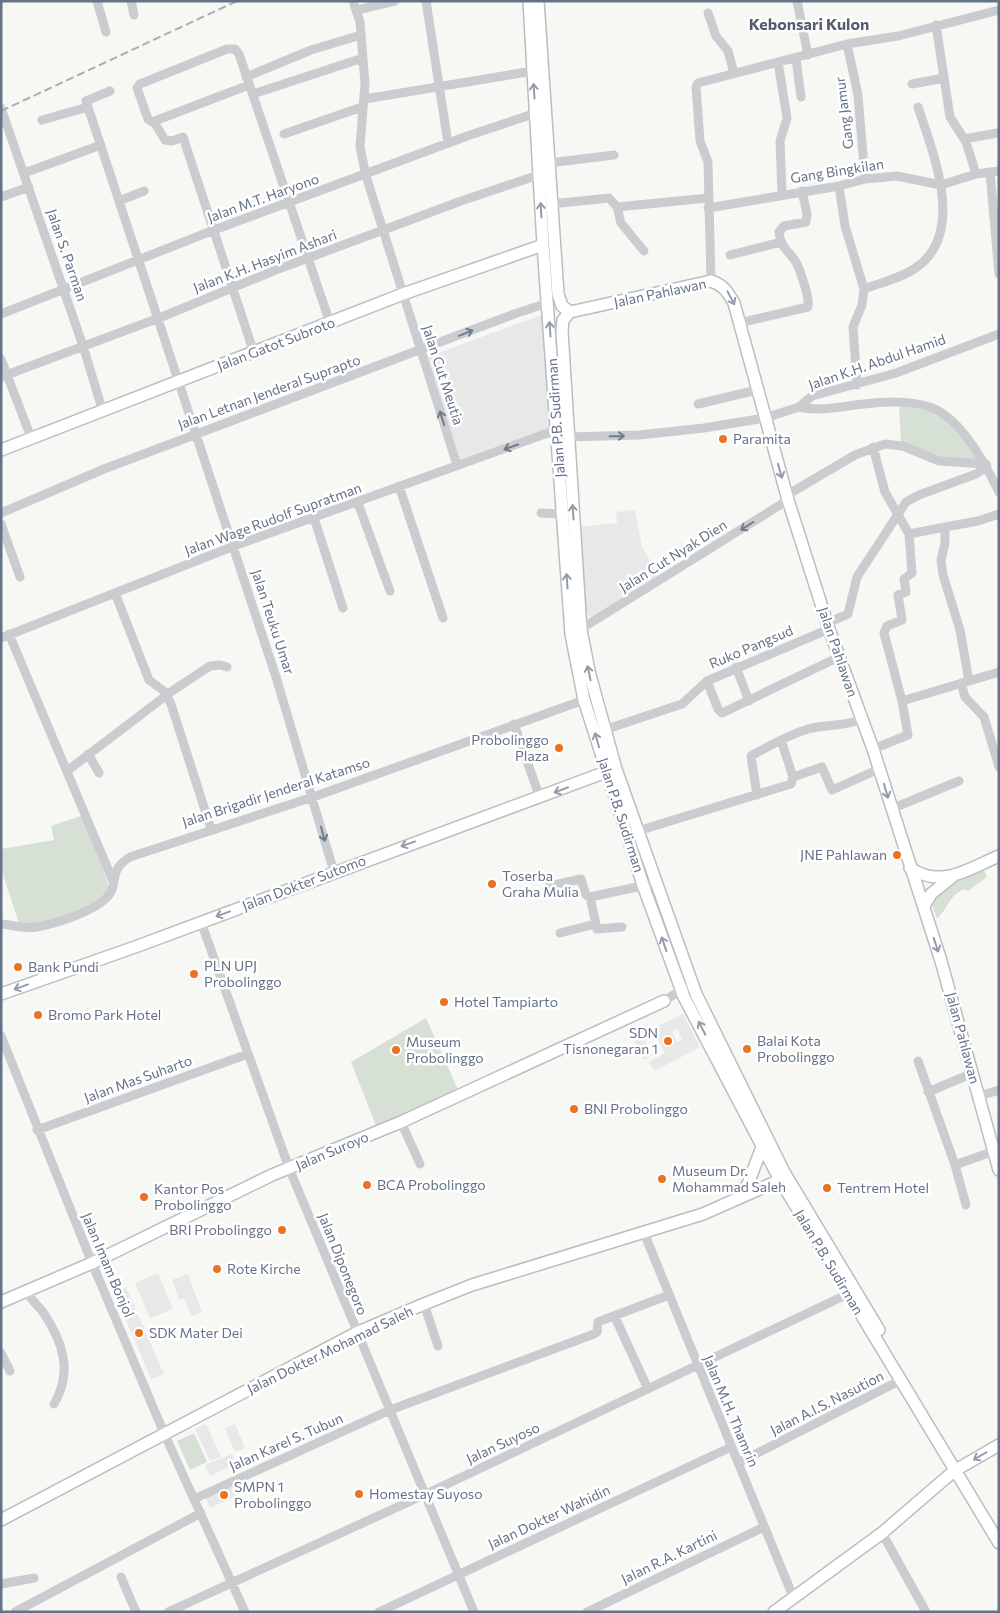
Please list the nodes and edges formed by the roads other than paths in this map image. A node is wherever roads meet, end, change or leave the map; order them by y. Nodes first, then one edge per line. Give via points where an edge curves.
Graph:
1 (97, 1) edge
2 (130, 1) edge
3 (353, 1) edge
4 (395, 1) edge
5 (426, 1) edge
6 (529, 1) edge
7 (538, 1) edge
8 (797, 1) edge
9 (357, 10) junction
10 (999, 10) edge
11 (708, 13) dead end
12 (134, 16) dead end
13 (936, 25) junction
14 (106, 32) dead end
15 (361, 35) junction
16 (847, 44) junction
17 (808, 56) junction
18 (362, 58) junction
19 (796, 59) junction
20 (778, 62) junction
21 (533, 71) junction
22 (734, 73) junction
23 (944, 78) junction
24 (248, 81) junction
25 (912, 84) dead end
26 (439, 86) junction
27 (110, 92) dead end
28 (252, 94) junction
29 (801, 97) dead end
30 (364, 103) junction
31 (88, 106) junction
32 (918, 107) dead end
33 (536, 114) junction
34 (4, 117) edge
35 (42, 120) dead end
36 (154, 122) junction
37 (997, 133) dead end
38 (284, 134) dead end
39 (964, 139) junction
40 (448, 143) junction
41 (101, 145) junction
42 (614, 155) dead end
43 (546, 170) junction
44 (994, 171) edge
45 (24, 173) junction
46 (976, 174) junction
47 (366, 176) junction
48 (864, 179) junction
49 (941, 185) junction
50 (839, 186) junction
51 (29, 187) junction
52 (144, 191) dead end
53 (802, 191) junction
54 (782, 194) junction
55 (1, 197) edge
56 (708, 198) junction
57 (119, 201) junction
58 (289, 202) junction
59 (551, 204) junction
60 (617, 207) junction
61 (708, 208) junction
62 (214, 230) junction
63 (382, 231) junction
64 (781, 242) junction
65 (548, 244) junction
66 (644, 252) dead end
67 (730, 255) dead end
68 (308, 258) junction
69 (139, 260) junction
70 (999, 274) edge
71 (711, 281) junction
72 (232, 287) junction
73 (64, 288) junction
74 (864, 289) junction
75 (403, 294) junction
76 (548, 303) junction
77 (570, 312) junction
78 (1, 314) edge
79 (159, 318) junction
80 (330, 323) junction
81 (739, 323) junction
82 (999, 334) edge
83 (83, 346) junction
84 (421, 350) junction
85 (254, 353) junction
86 (1, 359) edge
87 (4, 376) edge
88 (180, 382) junction
89 (857, 385) junction
90 (757, 390) junction
91 (698, 404) dead end
92 (799, 407) junction
93 (103, 412) junction
94 (765, 418) junction
95 (556, 430) junction
96 (197, 433) junction
97 (568, 437) junction
98 (32, 440) junction
99 (873, 447) junction
100 (1, 450) edge
101 (457, 465) junction
102 (986, 466) junction
103 (399, 486) junction
104 (999, 492) edge
105 (787, 497) junction
106 (358, 502) junction
107 (1, 513) edge
108 (541, 513) dead end
109 (562, 514) junction
110 (999, 514) edge
111 (898, 516) junction
112 (314, 518) junction
113 (1, 524) edge
114 (945, 527) junction
115 (908, 534) junction
116 (234, 546) junction
117 (20, 577) dead end
118 (390, 591) dead end
119 (115, 594) junction
120 (343, 608) dead end
121 (443, 618) dead end
122 (828, 626) junction
123 (576, 632) junction
124 (5, 636) edge
125 (839, 657) junction
126 (228, 667) dead end
127 (736, 667) junction
128 (999, 672) edge
129 (707, 681) junction
130 (965, 682) junction
131 (164, 692) junction
132 (584, 700) junction
133 (749, 701) junction
134 (902, 701) junction
135 (862, 719) junction
136 (514, 724) junction
137 (604, 730) junction
138 (781, 740) junction
139 (873, 749) junction
140 (88, 754) junction
141 (999, 767) edge
142 (66, 768) junction
143 (879, 769) junction
144 (606, 772) junction
145 (99, 773) dead end
146 (793, 777) junction
147 (959, 781) dead end
148 (757, 795) junction
149 (312, 797) junction
150 (540, 798) junction
151 (891, 809) junction
152 (211, 829) junction
153 (632, 833) junction
154 (999, 856) edge
155 (910, 868) junction
156 (334, 872) junction
157 (956, 874) junction
158 (112, 875) junction
159 (656, 883) junction
160 (643, 885) junction
161 (550, 886) dead end
162 (590, 897) junction
163 (924, 906) junction
164 (201, 922) junction
165 (1, 924) edge
166 (595, 924) junction
167 (622, 927) dead end
168 (560, 933) dead end
169 (694, 990) junction
170 (1, 994) edge
171 (682, 994) junction
172 (664, 1001) joint
173 (1, 1036) edge
174 (248, 1054) junction
175 (722, 1057) junction
176 (918, 1061) dead end
177 (973, 1073) junction
178 (999, 1090) edge
179 (928, 1092) junction
180 (979, 1096) junction
181 (401, 1122) junction
182 (37, 1130) junction
183 (762, 1147) junction
184 (996, 1152) edge
185 (420, 1164) dead end
186 (955, 1165) junction
187 (289, 1168) junction
188 (999, 1170) edge
189 (784, 1178) junction
190 (736, 1200) junction
191 (966, 1206) dead end
192 (644, 1233) junction
193 (92, 1263) junction
194 (27, 1291) junction
195 (848, 1294) junction
196 (669, 1295) junction
197 (1, 1302) edge
198 (424, 1304) junction
199 (616, 1317) junction
200 (356, 1333) junction
201 (438, 1346) dead end
202 (1, 1353) edge
203 (697, 1366) junction
204 (10, 1371) dead end
205 (901, 1380) junction
206 (648, 1389) junction
207 (54, 1404) dead end
208 (390, 1410) junction
209 (164, 1433) junction
210 (999, 1444) edge
211 (731, 1447) junction
212 (738, 1463) junction
213 (958, 1469) junction
214 (426, 1494) junction
215 (194, 1499) junction
216 (201, 1513) junction
217 (1, 1520) edge
218 (764, 1527) junction
219 (999, 1528) edge
220 (882, 1533) junction
221 (999, 1543) edge
222 (459, 1575) junction
223 (121, 1577) dead end
224 (34, 1578) dead end
225 (1, 1584) edge
226 (233, 1584) junction
227 (794, 1599) junction
228 (15, 1612) edge
229 (136, 1612) edge
230 (168, 1612) edge
231 (246, 1612) edge
232 (379, 1612) edge
233 (474, 1612) edge
234 (586, 1612) edge
235 (774, 1612) edge
236 (926, 1612) edge

1 - 14 street
2 - 12 street
3 - 9 street, Jalan Cut Meutia
4 - 9 street
5 - 26 street
6 - 21 main road, Jalan P.B. Sudirman
7 - 43 main road, Jalan P.B. Sudirman
8 - 17 street
9 - 15 street, Jalan Cut Meutia
10 - 13 street
11 - 22 street via 716,36 728,50
13 - 16 street via 898,36
13 - 23 street
15 - 18 street, Jalan Cut Meutia
15 - 24 street via 311,50
16 - 17 street
16 - 48 street, Gang Jamur via 858,95
17 - 19 street
18 - 28 street
18 - 30 street, Jalan Cut Meutia
19 - 20 street
19 - 29 street
20 - 22 street
20 - 54 street via 787,118 780,141
21 - 26 street
33 -> 21 main road, Jalan P.B. Sudirman
22 - 56 street via 702,81 696,87 700,141 708,162
23 - 25 street
23 - 39 street via 951,121
24 - 28 street
24 - 36 street
24 - 36 street via 239,54 233,47 140,84 137,88 148,119
26 - 30 street
26 - 40 street
27 - 31 street via 86,101
28 - 58 street
30 - 38 street
30 - 47 street, Jalan Cut Meutia via 360,147
31 - 35 street
31 - 41 street, Jalan Teuku Umar
32 - 49 street
33 - 40 street, Jalan M.T. Haryono
33 - 43 main road, Jalan P.B. Sudirman
34 - 45 street, Jalan S. Parman
36 - 62 street via 165,140 183,137
37 - 39 street
39 - 46 street
40 - 47 street, Jalan M.T. Haryono
41 - 45 street
41 - 57 street, Jalan Teuku Umar
42 - 43 street, Jalan K.H. Hasyim Ashari
43 - 59 main road, Jalan P.B. Sudirman
43 - 63 street, Jalan K.H. Hasyim Ashari
65 -> 43 main road, Jalan P.B. Sudirman
44 - 46 street, Gang Bingkilan
44 - 70 street
45 - 51 street, Jalan S. Parman
46 - 49 street, Gang Bingkilan
47 - 58 street, Jalan M.T. Haryono
47 - 63 street, Jalan Cut Meutia
48 - 49 street, Gang Bingkilan via 897,176
48 - 50 street, Gang Bingkilan
49 - 74 street via 943,226 929,255 913,270
50 - 53 street, Gang Bingkilan
50 - 74 street via 845,226
51 - 55 street
51 - 73 street, Jalan S. Parman
52 - 57 street
53 - 54 street, Gang Bingkilan
53 - 64 street via 806,222 781,227
54 - 61 street, Gang Bingkilan
56 - 60 street
56 - 61 street
57 - 69 street, Jalan Teuku Umar
58 - 62 street, Jalan M.T. Haryono
58 - 68 street
59 - 60 street via 608,198
59 - 65 main road, Jalan P.B. Sudirman
60 - 66 street via 621,223
61 - 71 street
62 - 69 street, Jalan M.T. Haryono
62 - 72 street
63 - 68 street, Jalan K.H. Hasyim Ashari
63 - 75 street, Jalan Cut Meutia
64 - 67 street
64 - 81 street via 799,268 808,307
65 - 75 main road, Jalan Gatot Subroto
65 - 76 main road, Jalan P.B. Sudirman
65 - 77 main road, Jalan P.B. Sudirman via 559,302
68 - 72 street, Jalan K.H. Hasyim Ashari
68 - 80 street
69 - 73 street, Jalan M.T. Haryono
69 - 79 street, Jalan Teuku Umar
71 - 77 main road, Jalan Pahlawan
71 -> 81 main road, Jalan Pahlawan via 727,291
72 - 79 street, Jalan K.H. Hasyim Ashari
72 - 85 street
73 - 78 street, Jalan M.T. Haryono
73 - 83 street, Jalan S. Parman
74 - 89 street via 862,305 853,327
75 - 80 main road, Jalan Gatot Subroto
75 - 84 street, Jalan Cut Meutia
84 -> 76 street, Jalan Letnan Jenderal Suprapto
95 -> 76 main road, Jalan P.B. Sudirman
77 - 97 main road, Jalan P.B. Sudirman via 563,320 562,331
79 - 83 street, Jalan K.H. Hasyim Ashari
79 - 88 street, Jalan Teuku Umar
80 - 85 main road, Jalan Gatot Subroto
81 - 90 main road, Jalan Pahlawan
82 - 89 street, Jalan K.H. Abdul Hamid
83 - 87 street, Jalan K.H. Hasyim Ashari
83 - 93 street, Jalan S. Parman
84 - 96 street, Jalan Letnan Jenderal Suprapto
101 -> 84 street, Jalan Cut Meutia
85 - 88 main road, Jalan Gatot Subroto
86 - 87 street
87 - 98 street
88 - 93 main road, Jalan Gatot Subroto
88 - 96 street, Jalan Teuku Umar
89 - 92 street, Jalan K.H. Abdul Hamid via 812,396
90 - 91 street
90 - 94 main road, Jalan Pahlawan
92 - 94 street, Jalan K.H. Abdul Hamid
92 - 102 street via 814,410 894,403 936,410 958,429
93 - 98 main road, Jalan Gatot Subroto
97 -> 94 street, Jalan K.H. Abdul Hamid via 639,435
94 -> 105 main road, Jalan Pahlawan
95 -> 101 street, Jalan Wage Rudolf Supratman
95 - 109 main road, Jalan P.B. Sudirman
96 - 107 street, Jalan Letnan Jenderal Suprapto
96 - 116 street, Jalan Teuku Umar
123 -> 97 main road, Jalan P.B. Sudirman
98 - 100 main road, Jalan Gatot Subroto
99 - 102 street via 903,446 939,461
99 - 105 street, Jalan Cut Nyak Dien
99 - 111 street via 884,488
101 - 103 street, Jalan Wage Rudolf Supratman
102 - 104 street
102 - 111 street via 976,474 912,498
103 - 106 street, Jalan Wage Rudolf Supratman
103 - 121 street
105 - 122 main road, Jalan Pahlawan
105 -> 123 street, Jalan Cut Nyak Dien
106 - 112 street, Jalan Wage Rudolf Supratman
106 - 118 street
108 - 109 street
123 -> 109 main road, Jalan P.B. Sudirman
110 - 114 street
111 - 115 street
111 - 122 street, Ruko Pangsud via 858,577 848,614
112 - 116 street, Jalan Wage Rudolf Supratman
112 - 120 street
113 - 117 street
114 - 115 street
114 - 130 street via 941,560 960,630
115 - 134 street via 912,573 904,579 906,592 898,595 902,620 887,626 884,633
116 - 119 street, Jalan Wage Rudolf Supratman
116 - 149 street, Jalan Teuku Umar
119 - 124 street, Jalan Wage Rudolf Supratman
119 - 131 street via 149,680
122 - 125 main road, Jalan Pahlawan
122 - 127 street, Ruko Pangsud
123 - 132 main road, Jalan P.B. Sudirman
137 -> 123 main road, Jalan P.B. Sudirman
124 - 142 street
125 - 133 street
125 - 135 main road, Jalan Pahlawan
126 - 131 street via 220,664 210,666
127 - 129 street, Ruko Pangsud
127 - 133 street
128 - 130 street
129 - 133 street via 719,712
129 - 137 street, Ruko Pangsud via 682,704
130 - 134 street
130 - 141 street via 965,697 984,717
131 - 140 street
131 - 152 street via 182,734
132 - 136 street, Jalan Brigadir Jenderal Katamso
144 -> 132 main road, Jalan P.B. Sudirman
134 - 139 street via 908,735
135 - 138 street via 840,726 809,729
135 - 139 main road, Jalan Pahlawan
136 - 149 street, Jalan Brigadir Jenderal Katamso
136 - 150 street
137 - 153 main road, Jalan P.B. Sudirman
138 - 146 street
138 - 148 street via 750,758
139 - 143 main road, Jalan Pahlawan
140 - 142 street
140 - 145 street
142 - 158 street
143 - 146 street via 832,790 822,767
143 -> 151 main road, Jalan Pahlawan
144 -> 150 main road, Jalan Dokter Sutomo
144 - 153 main road, Jalan P.B. Sudirman
146 - 148 street via 791,784
147 - 151 street
148 - 153 street
149 - 152 street, Jalan Brigadir Jenderal Katamso
149 -> 156 street, Jalan Teuku Umar
150 -> 156 main road, Jalan Dokter Sutomo
151 - 155 main road, Jalan Pahlawan
152 - 158 street, Jalan Brigadir Jenderal Katamso via 130,856
153 - 159 main road, Jalan P.B. Sudirman
153 - 160 main road, Jalan P.B. Sudirman
154 - 157 main road
155 - 157 main road via 930,878
155 - 163 main road, Jalan Pahlawan
156 -> 164 main road, Jalan Dokter Sutomo
157 - 163 main road via 930,894
158 - 165 street, Jalan Brigadir Jenderal Katamso via 109,895 83,912 36,927
159 - 160 street
159 - 169 main road, Jalan P.B. Sudirman
160 - 162 street
171 -> 160 main road, Jalan P.B. Sudirman
161 - 162 street via 581,879 586,895
162 - 166 street
163 -> 177 main road, Jalan Pahlawan
164 -> 170 main road, Jalan Dokter Sutomo
164 - 174 street, Jalan Diponegoro
166 - 167 street via 602,930
166 - 168 street
169 - 171 street, Jalan Suroyo
169 - 175 main road, Jalan P.B. Sudirman
171 - 172 street, Jalan Suroyo
175 -> 171 main road, Jalan P.B. Sudirman
172 - 181 main road, Jalan Suroyo
173 - 182 street, Jalan Imam Bonjol
174 - 182 street, Jalan Mas Suharto
174 - 187 street, Jalan Diponegoro
175 - 183 main road, Jalan P.B. Sudirman
175 - 189 main road, Jalan P.B. Sudirman
176 - 179 street
177 - 179 street
177 - 180 main road, Jalan Pahlawan
178 - 180 street
179 - 186 street
180 - 184 main road, Jalan Pahlawan
181 - 185 street
181 - 187 main road, Jalan Suroyo
182 - 193 street, Jalan Imam Bonjol
183 - 189 main road, Jalan P.B. Sudirman
183 - 190 main road via 748,1184
184 - 186 street
184 - 188 main road, Jalan Pahlawan
186 - 191 street
187 - 193 main road, Jalan Suroyo
187 - 200 street, Jalan Diponegoro
189 - 190 main road, Jalan Dokter Mohamad Saleh
189 - 195 main road, Jalan P.B. Sudirman
189 - 213 main road, Jalan P.B. Sudirman
190 - 192 main road, Jalan Dokter Mohamad Saleh
192 - 196 street, Jalan M.H. Thamrin
192 - 198 main road, Jalan Dokter Mohamad Saleh via 481,1282
193 - 194 main road, Jalan Suroyo
193 - 209 street, Jalan Imam Bonjol
194 - 197 main road, Jalan Suroyo
194 - 207 street via 51,1324 62,1353 65,1384
195 - 203 street, Jalan Suyoso
195 - 205 main road, Jalan P.B. Sudirman
196 - 199 street
196 - 203 street, Jalan M.H. Thamrin
198 - 200 main road, Jalan Dokter Mohamad Saleh
198 - 201 street
199 - 206 street
199 - 208 street, Jalan Karel S. Tubun via 597,1323 597,1332 584,1338
200 - 208 street, Jalan Diponegoro
200 - 209 main road, Jalan Dokter Mohamad Saleh
202 - 204 street
203 - 206 street, Jalan Suyoso
203 - 211 street, Jalan M.H. Thamrin
205 - 212 street, Jalan A.I.S. Nasution
205 - 213 main road, Jalan P.B. Sudirman
206 - 214 street, Jalan Suyoso
208 - 214 street, Jalan Diponegoro
208 - 215 street, Jalan Karel S. Tubun
209 - 215 street, Jalan Imam Bonjol
209 - 217 main road, Jalan Dokter Mohamad Saleh
210 -> 213 main road
211 - 212 street, Jalan M.H. Thamrin
211 - 222 street, Jalan Dokter Wahidin
212 - 218 street, Jalan M.H. Thamrin
213 - 219 main road, Jalan P.B. Sudirman
213 - 220 main road
213 - 221 main road, Jalan P.B. Sudirman
214 - 222 street, Jalan Diponegoro
214 - 226 street, Jalan Suyoso
215 - 216 street, Jalan Imam Bonjol
216 - 226 street, Jalan Imam Bonjol
216 - 228 street
218 - 227 street, Jalan M.H. Thamrin
218 - 234 street, Jalan R.A. Kartini
220 - 227 main road
220 - 236 street
222 - 232 street, Jalan Dokter Wahidin
222 - 233 street, Jalan Diponegoro
223 - 229 street
224 - 225 street
226 - 230 street, Jalan Suyoso
226 - 231 street, Jalan Imam Bonjol
227 - 235 main road

